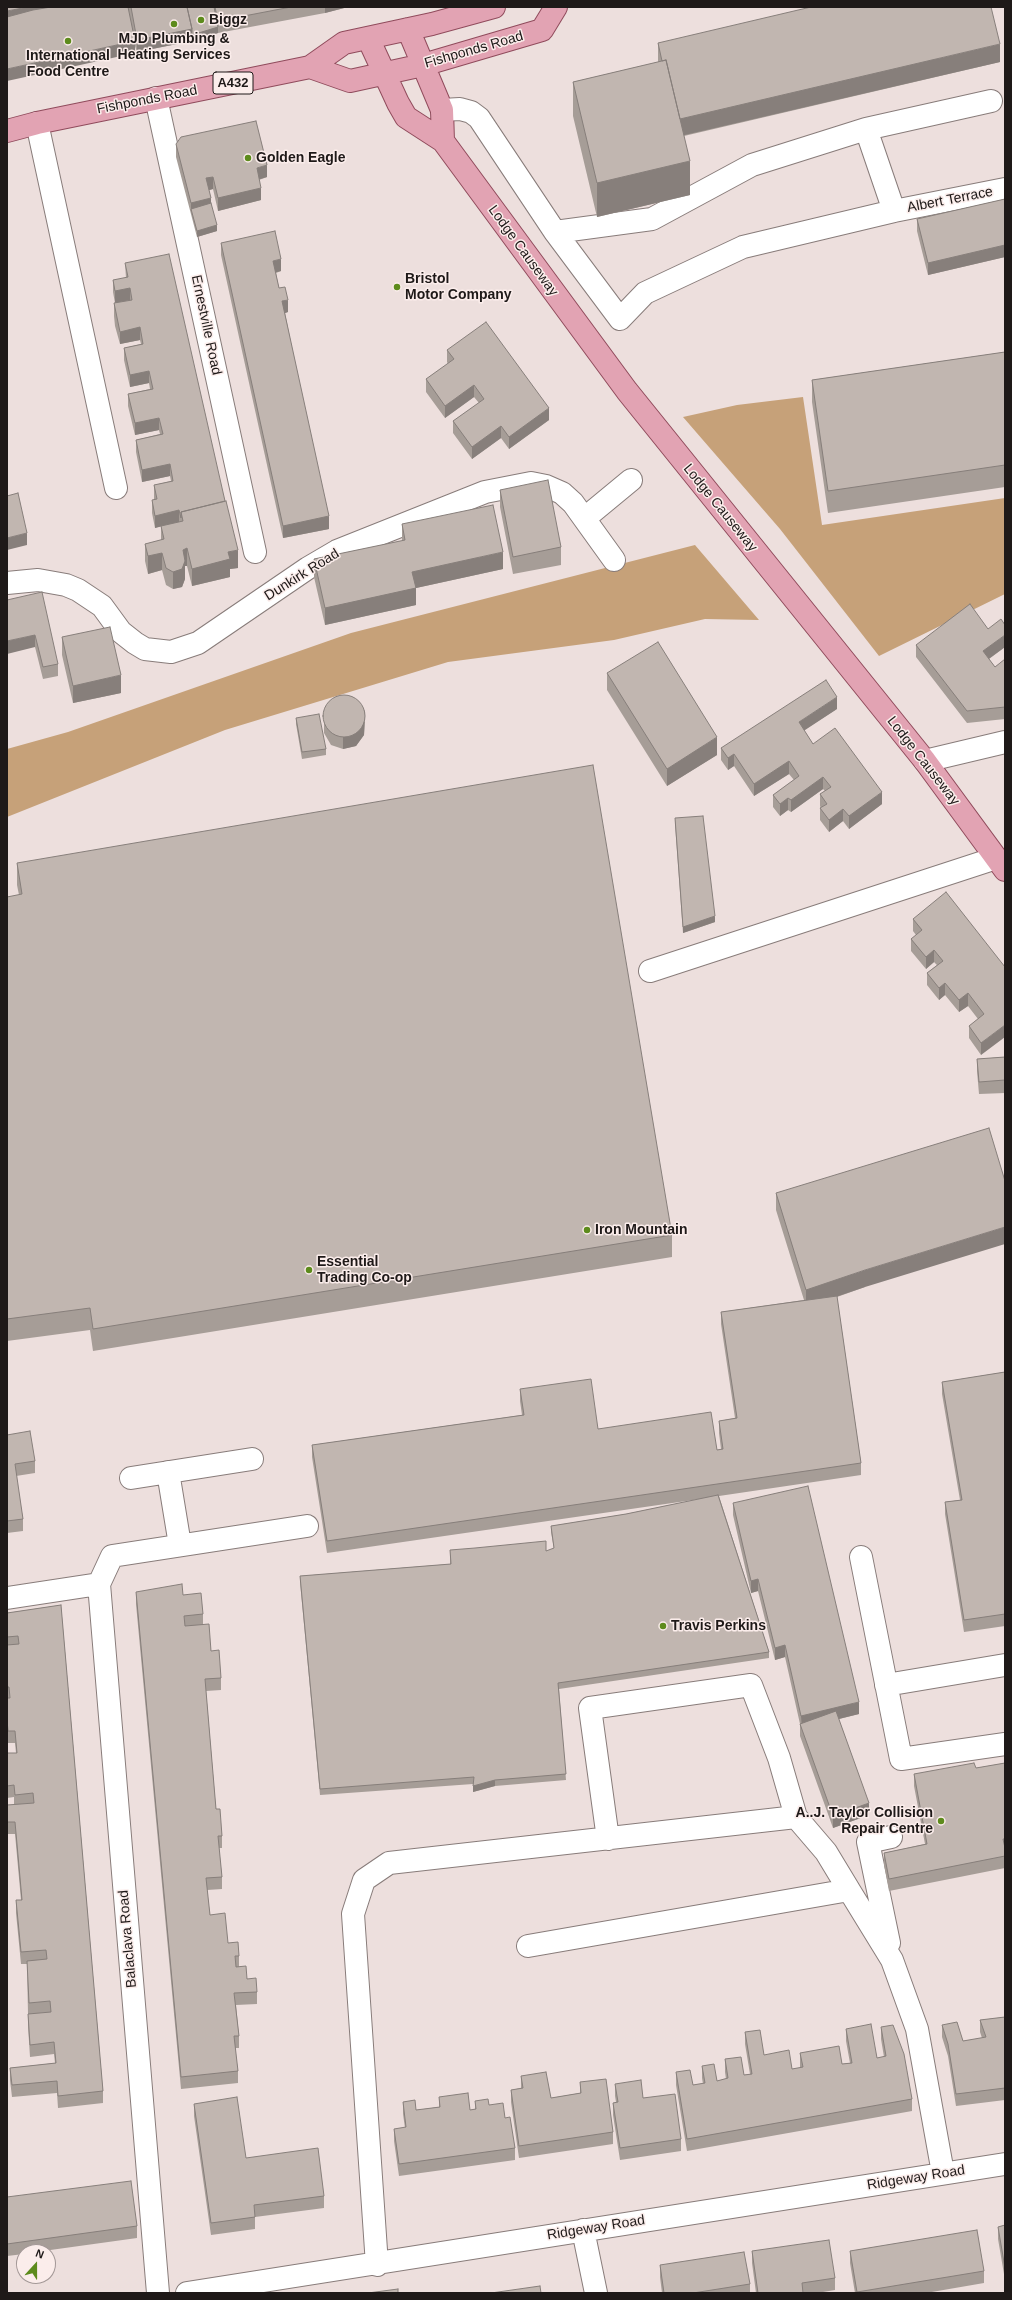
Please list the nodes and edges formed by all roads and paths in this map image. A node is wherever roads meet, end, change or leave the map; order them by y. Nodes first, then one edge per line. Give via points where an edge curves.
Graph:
1 (556, 7) edge
2 (483, 8) edge
3 (408, 29) junction
4 (368, 38) junction
5 (423, 65) junction
6 (310, 67) junction
7 (384, 73) junction
8 (156, 98) junction
9 (991, 101) dead end
10 (442, 110) junction
11 (36, 123) junction
12 (866, 129) junction
13 (7, 131) edge
14 (443, 142) junction
15 (1005, 189) edge
16 (894, 212) junction
17 (556, 232) junction
18 (631, 480) dead end
19 (116, 488) dead end
20 (585, 518) junction
21 (255, 552) dead end
22 (614, 560) dead end
23 (7, 583) edge
24 (1005, 742) edge
25 (925, 761) junction
26 (1001, 864) edge
27 (650, 971) dead end
28 (252, 1459) dead end
29 (168, 1472) junction
30 (131, 1478) dead end
31 (307, 1526) dead end
32 (180, 1545) junction
33 (861, 1557) dead end
34 (99, 1584) junction
35 (7, 1598) edge
36 (1005, 1665) edge
37 (886, 1685) junction
38 (1005, 1744) edge
39 (796, 1817) junction
40 (891, 1837) dead end
41 (608, 1839) junction
42 (849, 1890) junction
43 (528, 1946) dead end
44 (892, 1960) junction
45 (1005, 2164) edge
46 (943, 2173) junction
47 (583, 2230) junction
48 (377, 2265) junction
49 (158, 2293) edge
50 (187, 2293) edge
51 (596, 2293) edge

1 - 5 main road, Fishponds Road via 542,30
2 - 3 main road, Fishponds Road / A432
3 - 4 main road, Fishponds Road / A432
3 - 5 main road
4 - 6 main road, Fishponds Road / A432 via 344,42
4 - 7 main road, Lodge Causeway
5 - 7 main road, Fishponds Road
5 - 10 main road
6 - 7 main road, Fishponds Road via 350,81
6 - 8 main road, Fishponds Road / A432
7 - 14 main road, Lodge Causeway via 406,117
8 - 11 main road, Fishponds Road / A432
8 - 21 street, Ernestville Road
9 - 12 street
10 - 14 main road
10 - 17 street via 460,109 479,118
11 - 13 main road, Fishponds Road / A432
11 - 19 street
12 - 16 street
12 - 17 street via 752,165 652,219
14 - 25 main road, Lodge Causeway via 627,392
15 - 16 street, Albert Terrace
16 - 17 street, Albert Terrace via 742,247 645,293 620,319
18 - 20 street
20 - 22 street, Dunkirk Road
20 - 23 street, Dunkirk Road via 562,493 546,486 531,483 485,492 337,551 198,643 171,652 146,649 135,644 102,606 78,590 38,580
24 - 25 street
25 - 26 main road, Lodge Causeway
26 - 27 street
28 - 29 street
29 - 30 street
29 - 32 street
31 - 32 street
32 - 34 street via 112,1556
33 - 37 street
34 - 35 street
34 - 49 street, Balaclava Road
36 - 37 street
37 - 38 street via 901,1759
39 - 41 street
39 - 41 street via 779,1758 751,1685 590,1708
39 - 42 street via 826,1852
40 - 44 street via 868,1842
41 - 48 street via 389,1863 364,1880 353,1914
42 - 43 street
42 - 44 street
44 - 46 street via 917,2029
45 - 46 street, Ridgeway Road
46 - 47 street, Ridgeway Road
47 - 48 street, Ridgeway Road
47 - 51 street
48 - 50 street, Ridgeway Road

